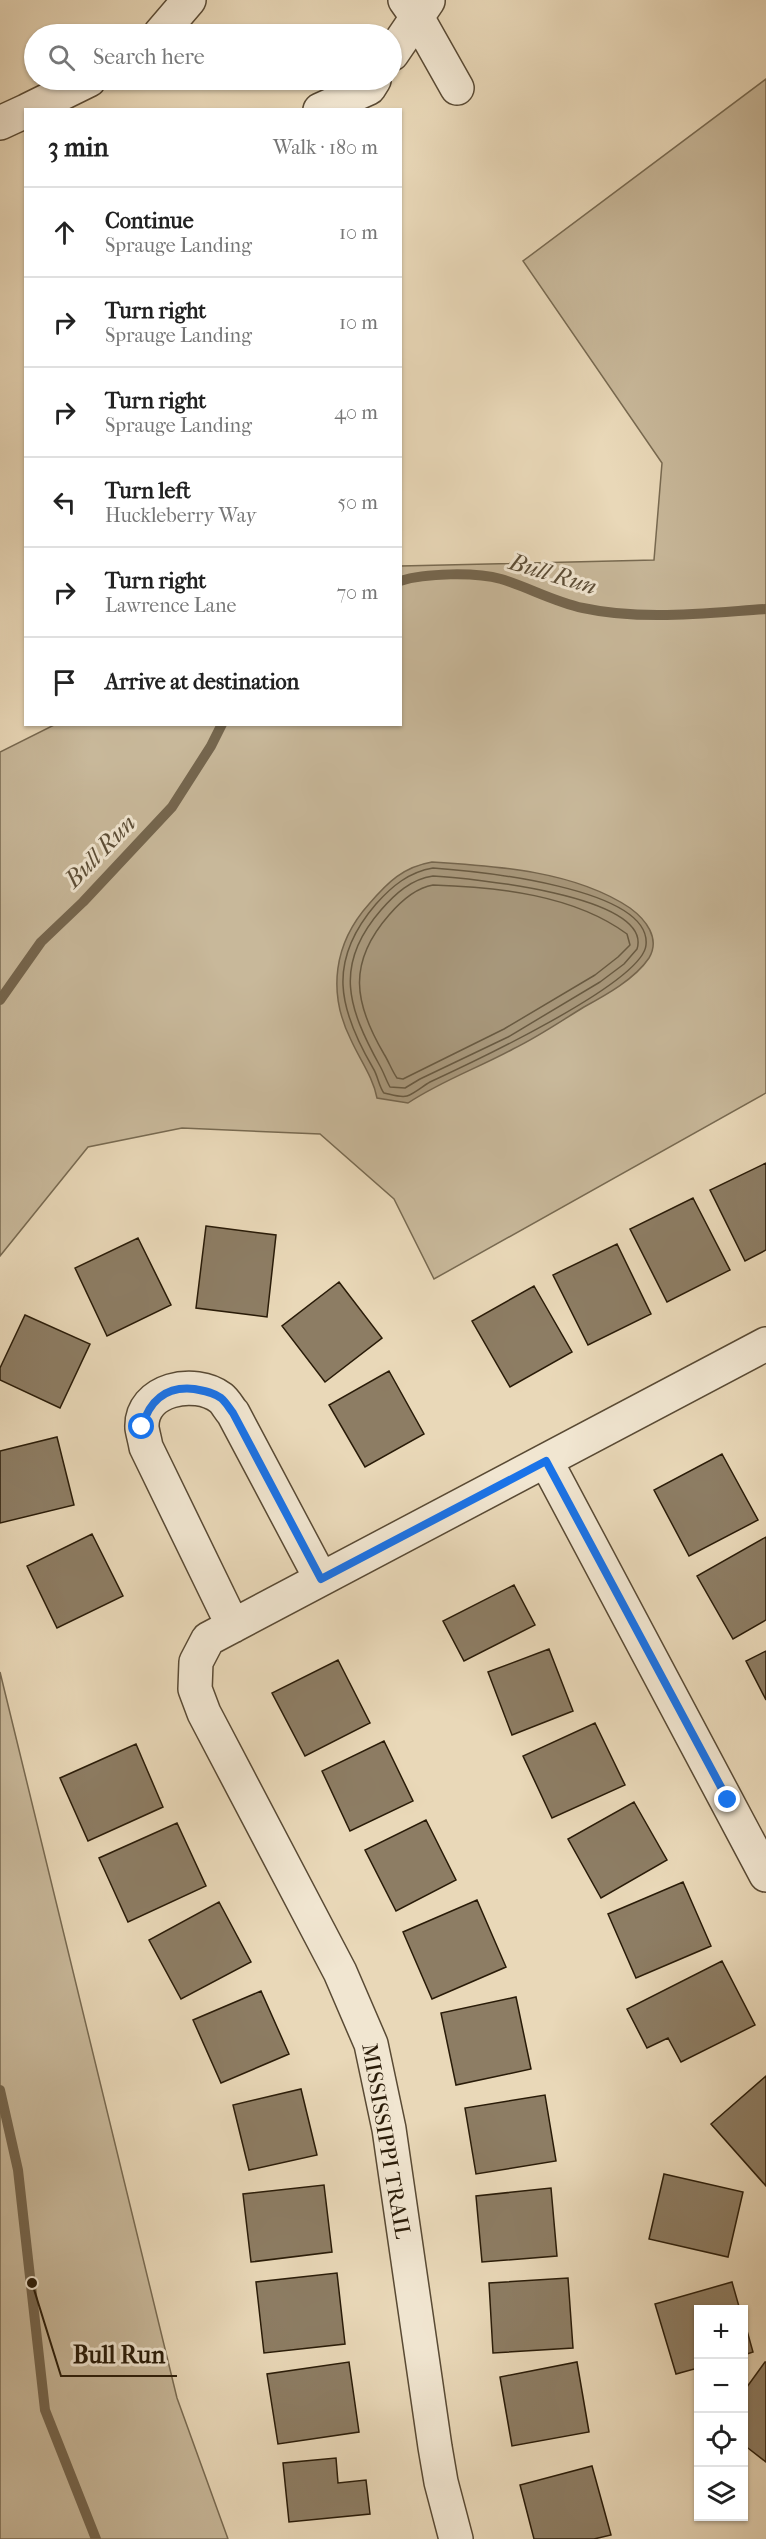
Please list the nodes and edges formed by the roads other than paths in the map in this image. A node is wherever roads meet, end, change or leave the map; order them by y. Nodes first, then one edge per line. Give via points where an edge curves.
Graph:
1 (189, 0) edge
2 (417, 6) edge
3 (169, 24) edge
4 (402, 35) edge
5 (457, 88) dead end
6 (68, 90) edge
7 (365, 90) edge
8 (31, 108) edge
9 (324, 108) edge
10 (24, 111) edge
11 (0, 123) edge
12 (766, 1344) edge
13 (546, 1461) junction
14 (321, 1579) junction
15 (221, 1633) junction
16 (766, 1875) edge
17 (456, 2539) edge

1 - 3 street
2 - 4 street
2 - 5 street
6 - 8 street
7 - 9 street
10 - 11 street
12 - 13 street
13 - 14 street
13 - 16 street
14 - 15 street
14 - 15 street via 222,1399 207,1391 189,1389 173,1389 158,1397 146,1411 142,1427 146,1447
15 - 17 street, MISSISSIPPI TRAIL via 196,1662 195,1689 340,1972 370,2044 389,2129 437,2458

